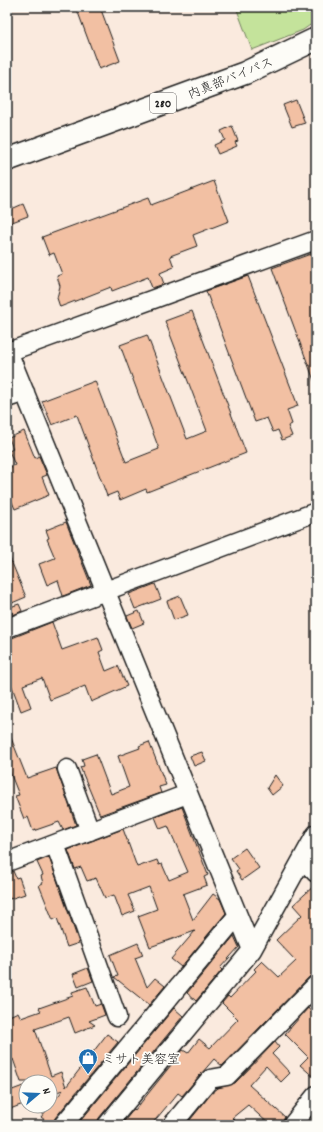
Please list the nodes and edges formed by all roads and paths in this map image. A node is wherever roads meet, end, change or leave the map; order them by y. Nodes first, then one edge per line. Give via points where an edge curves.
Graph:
1 (316, 39) edge
2 (7, 160) edge
3 (316, 240) edge
4 (8, 351) edge
5 (25, 392) junction
6 (7, 398) edge
7 (316, 512) edge
8 (105, 592) junction
9 (7, 628) edge
10 (67, 768) dead end
11 (187, 794) junction
12 (90, 831) junction
13 (316, 834) edge
14 (55, 844) junction
15 (303, 860) junction
16 (7, 862) edge
17 (316, 873) edge
18 (237, 916) junction
19 (252, 950) junction
20 (316, 985) edge
21 (117, 1017) dead end
22 (316, 1095) edge
23 (63, 1125) edge
24 (107, 1125) edge
25 (172, 1125) edge
26 (292, 1125) edge

1 - 2 highway, 内真部バイパス / 280 via 245,73
3 - 4 street
4 - 5 street
5 - 6 street
5 - 8 street
7 - 8 street
8 - 9 street
8 - 11 street
10 - 12 street
11 - 12 street
11 - 18 street
12 - 14 street
13 - 15 street
14 - 16 street
14 - 21 street
15 - 17 street
15 - 19 street
18 - 19 street
18 - 23 street
19 - 24 street
20 - 25 street via 227,1076 210,1079
22 - 26 street

